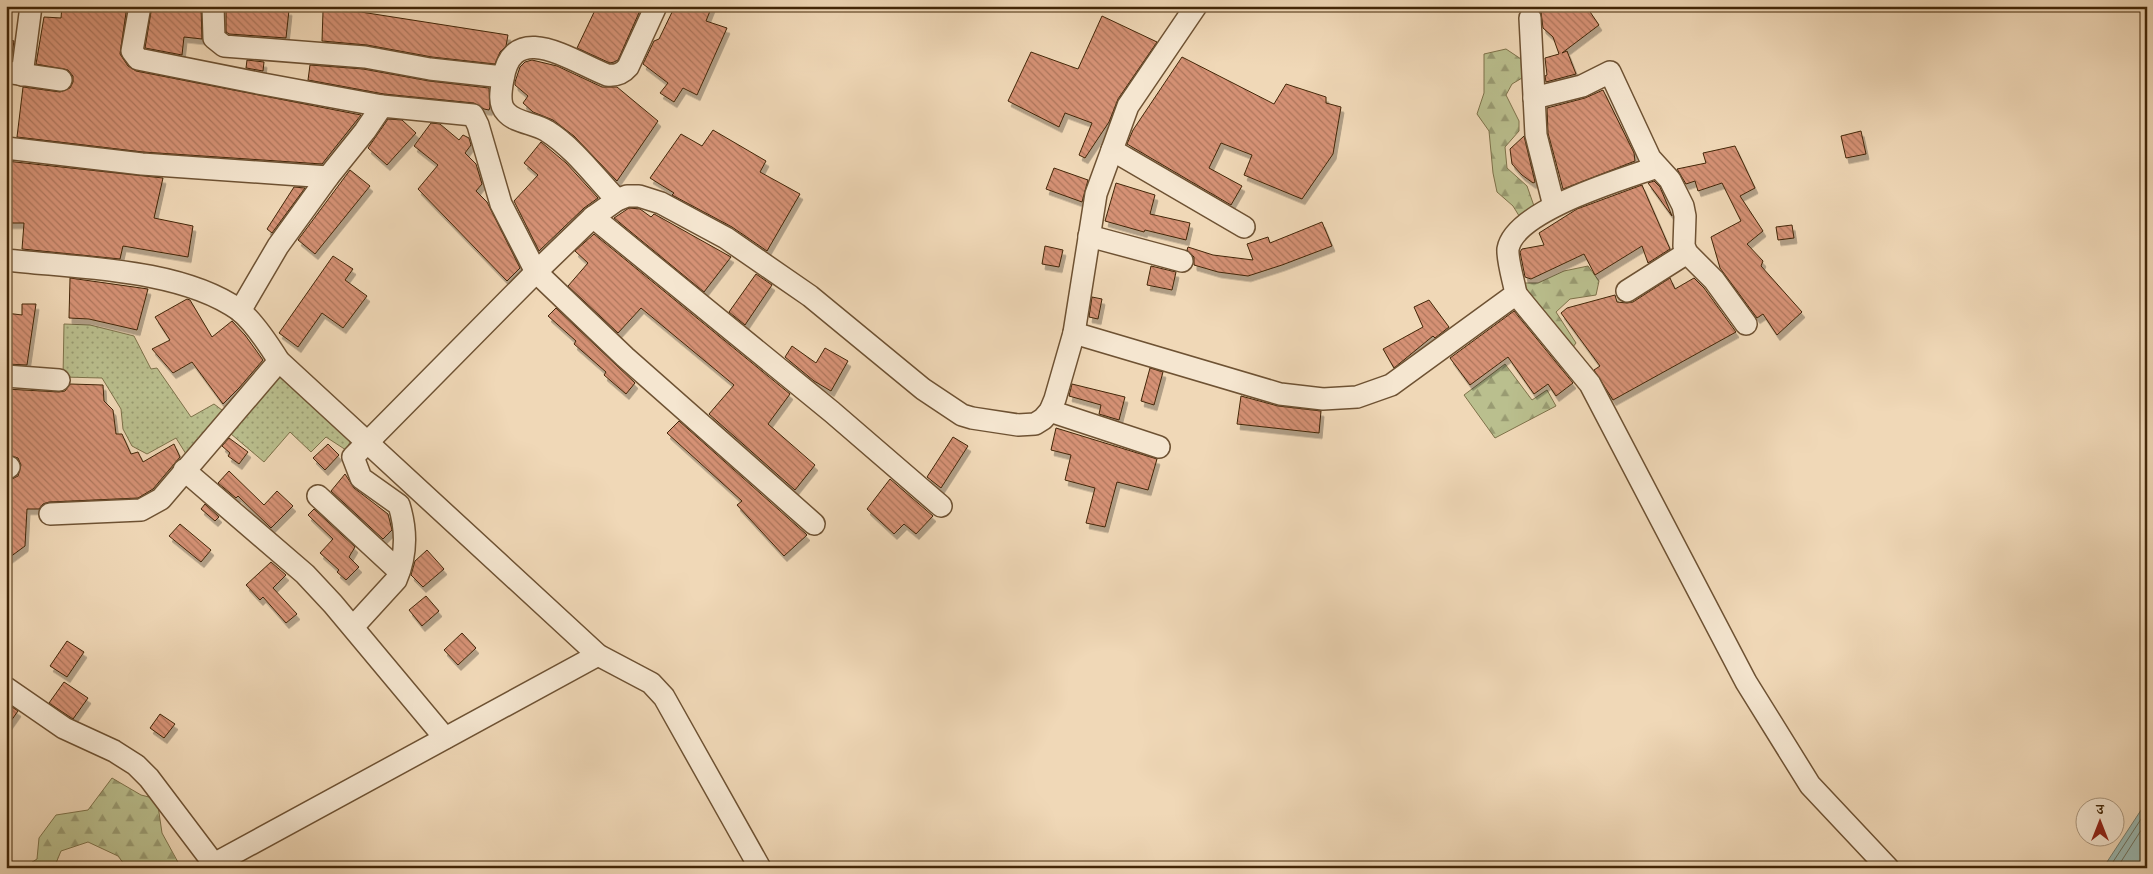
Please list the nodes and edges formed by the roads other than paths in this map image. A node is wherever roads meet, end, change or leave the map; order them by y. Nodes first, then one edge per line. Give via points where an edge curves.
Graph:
1 (32, 6) edge
2 (140, 6) edge
3 (212, 6) edge
4 (656, 6) edge
5 (1196, 6) edge
6 (1530, 18) dead end
7 (14, 73) edge
8 (503, 77) junction
9 (60, 80) dead end
10 (1534, 98) junction
11 (382, 106) junction
12 (504, 112) junction
13 (475, 119) junction
14 (6, 148) edge
15 (1112, 150) junction
16 (1657, 167) junction
17 (328, 176) junction
18 (618, 200) junction
19 (1554, 206) junction
20 (593, 217) junction
21 (1244, 226) dead end
22 (1089, 236) junction
23 (1687, 253) junction
24 (6, 260) edge
25 (1182, 262) dead end
26 (536, 272) junction
27 (1626, 291) dead end
28 (1516, 294) junction
29 (240, 311) junction
30 (1746, 324) dead end
31 (1074, 333) junction
32 (279, 361) junction
33 (6, 376) edge
34 (59, 380) dead end
35 (1050, 411) junction
36 (367, 441) junction
37 (1158, 448) dead end
38 (184, 470) junction
39 (318, 496) dead end
40 (941, 506) dead end
41 (50, 514) dead end
42 (814, 524) dead end
43 (400, 571) junction
44 (353, 627) junction
45 (598, 656) junction
46 (6, 688) edge
47 (445, 738) junction
48 (760, 868) edge
49 (1888, 868) edge

1 - 7 street
2 - 11 street via 132,51 138,59
3 - 8 street via 214,38 224,46 365,57 430,69
4 - 8 street via 624,72 607,75 530,46 513,53
5 - 15 street via 1128,106
6 - 10 street
7 - 9 street
8 - 12 street via 501,103
10 - 16 street via 1582,86 1610,72
10 - 19 street via 1536,135
11 - 13 street via 468,114
11 - 17 street
12 - 13 street
12 - 18 street via 546,130 563,143
13 - 26 street via 501,204
14 - 17 street via 142,164
15 - 21 street
15 - 22 street via 1096,194
16 - 19 street
16 - 23 street via 1670,180 1683,206
17 - 29 street via 278,246
18 - 20 street
18 - 35 street via 639,196 661,203 726,238 810,296 929,393 962,415 1018,425 1035,424
19 - 28 street via 1516,232 1511,239 1508,251
20 - 26 street
20 - 40 street
22 - 25 street
22 - 31 street
23 - 27 street
23 - 30 street via 1714,280
24 - 29 street via 171,280 205,292
26 - 36 street
26 - 42 street via 625,357
28 - 31 street via 1391,385 1357,398 1323,399 1280,394
28 - 49 street via 1590,384 1746,682 1810,784
29 - 32 street
31 - 35 street
32 - 36 street
32 - 38 street
33 - 34 street
35 - 37 street
36 - 43 street via 353,457 361,478 399,505 406,532
36 - 45 street
38 - 41 street via 161,499 141,510
38 - 44 street via 306,574
39 - 43 street
43 - 44 street via 396,580
44 - 47 street
45 - 47 street
45 - 48 street via 651,683 664,697
46 - 47 street via 64,728 136,765 214,864

